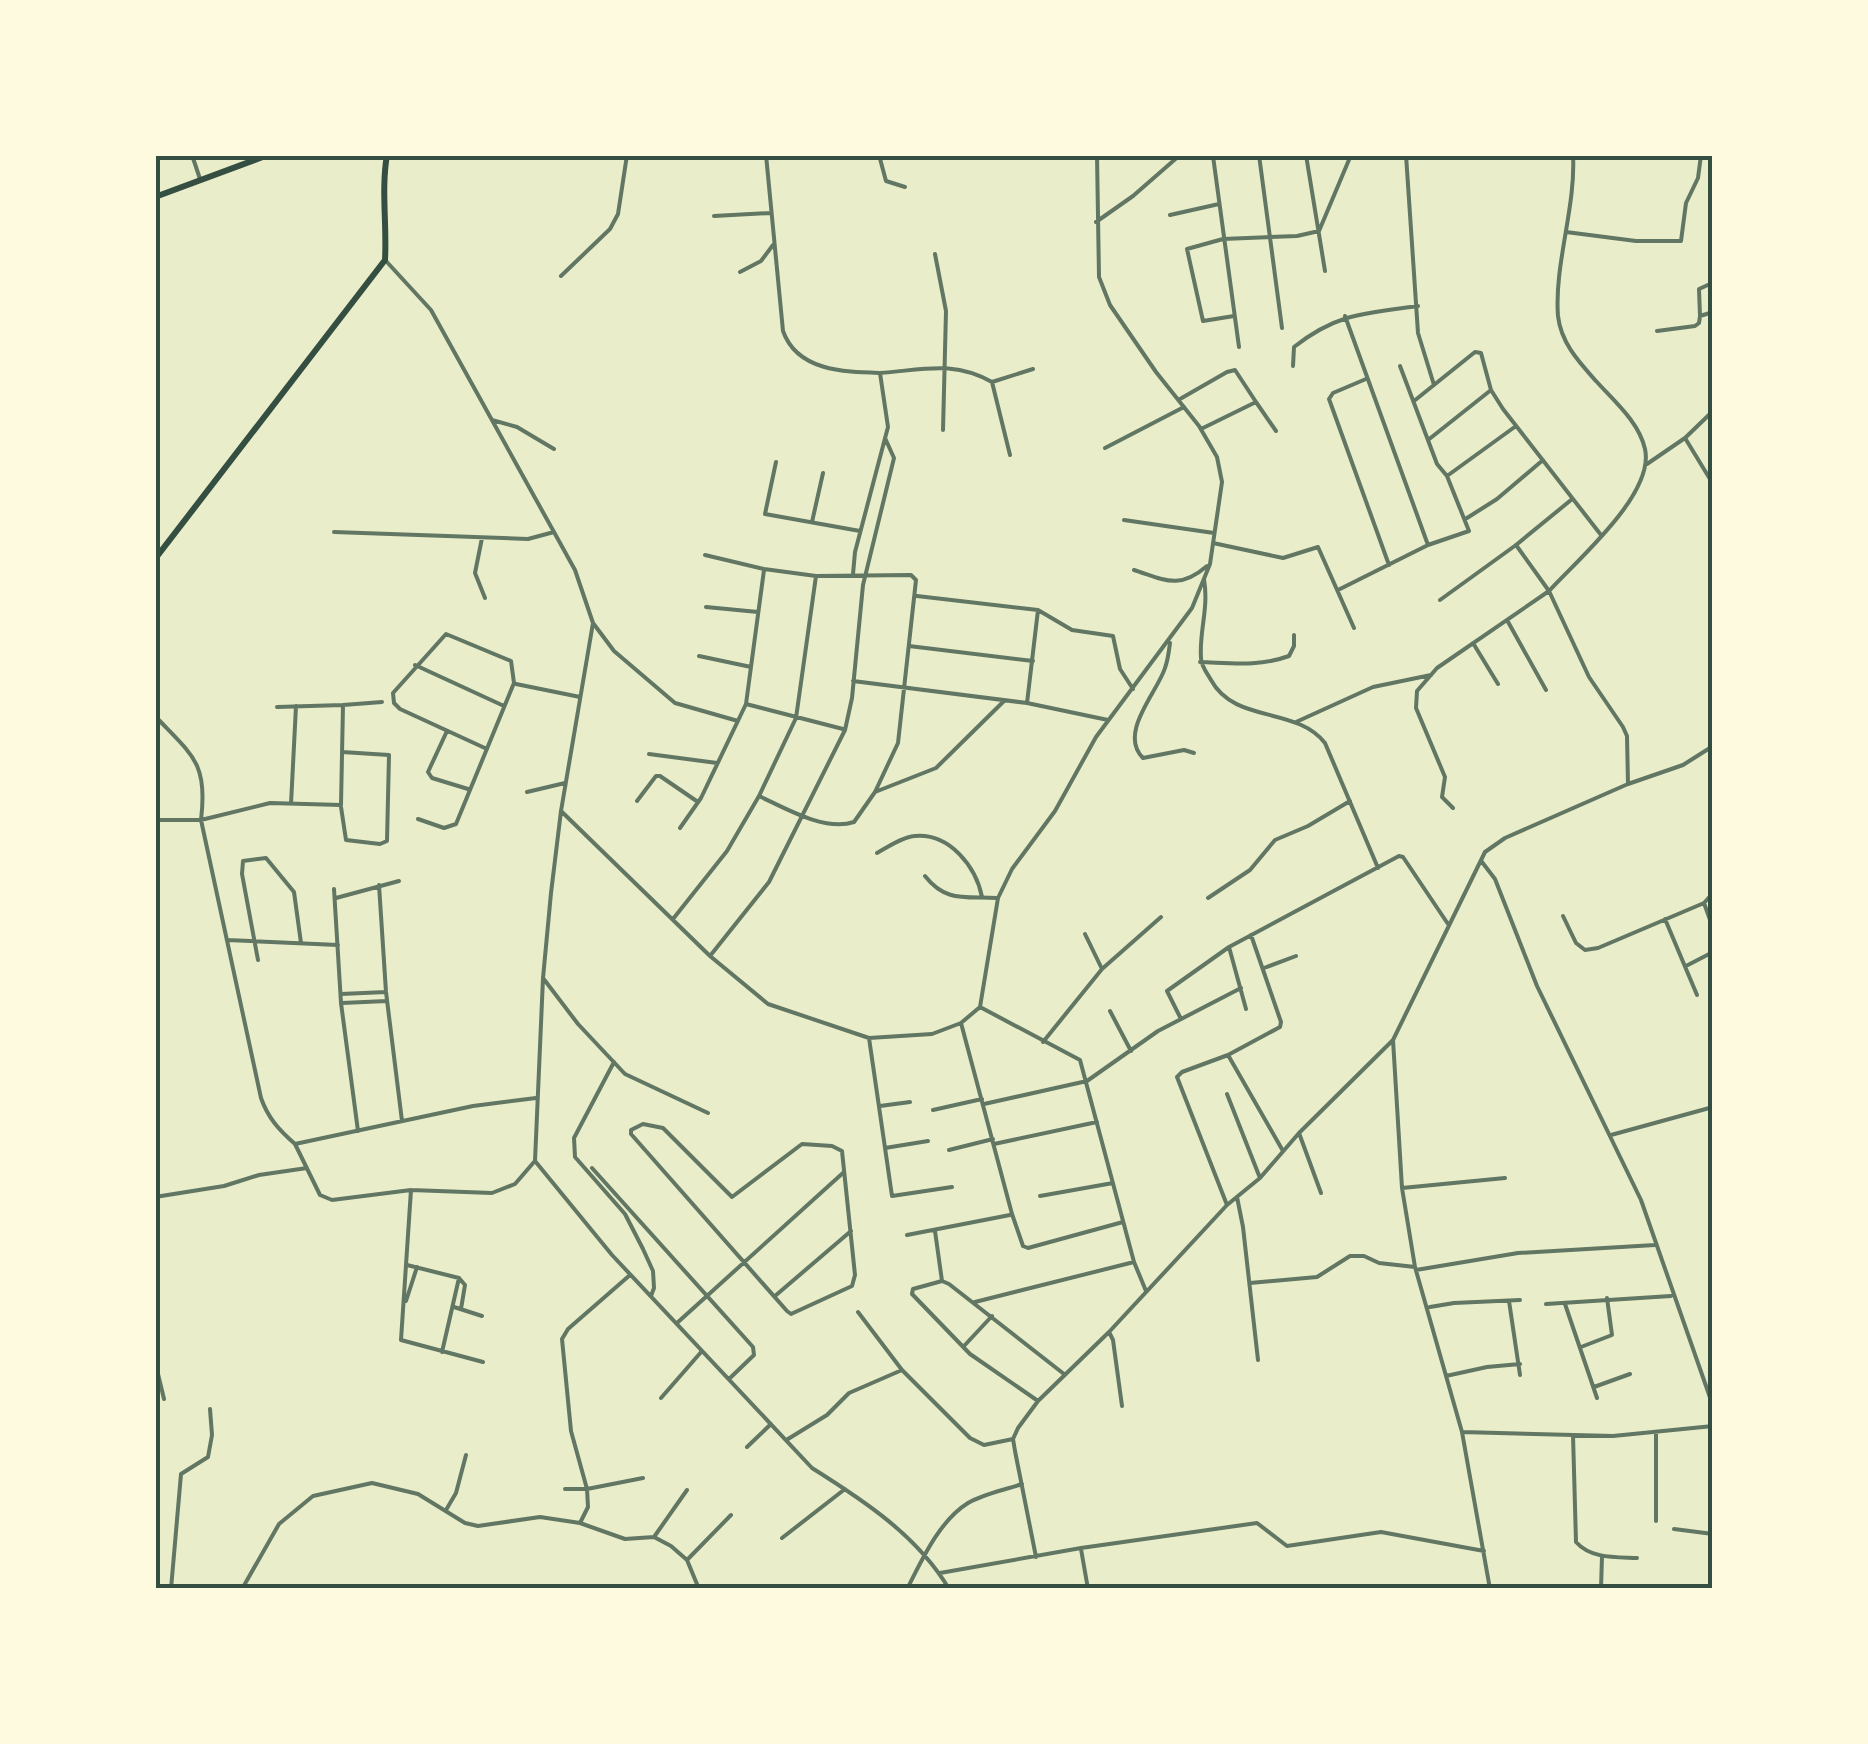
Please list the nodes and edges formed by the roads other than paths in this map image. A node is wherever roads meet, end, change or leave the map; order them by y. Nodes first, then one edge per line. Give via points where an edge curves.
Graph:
1 (192, 155) edge
2 (268, 155) edge
3 (387, 155) edge
4 (627, 155) edge
5 (766, 155) edge
6 (879, 155) edge
7 (1097, 155) edge
8 (1180, 155) edge
9 (1258, 155) edge
10 (1306, 155) edge
11 (1350, 155) edge
12 (1406, 155) edge
13 (1574, 155) edge
14 (1701, 155) edge
15 (1213, 156) edge
16 (201, 181) junction
17 (906, 187) dead end
18 (155, 198) edge
19 (1219, 204) junction
20 (771, 213) junction
21 (1170, 215) dead end
22 (714, 216) dead end
23 (1096, 222) junction
24 (1318, 231) junction
25 (1566, 232) junction
26 (1270, 237) junction
27 (1223, 239) junction
28 (773, 245) junction
29 (935, 254) dead end
30 (385, 260) junction
31 (1325, 271) dead end
32 (740, 272) dead end
33 (561, 276) dead end
34 (1710, 284) dead end
35 (1418, 306) junction
36 (1713, 312) edge
37 (1234, 316) junction
38 (1345, 316) junction
39 (1700, 316) junction
40 (1282, 328) dead end
41 (1657, 331) dead end
42 (1239, 347) dead end
43 (1293, 366) dead end
44 (1400, 366) dead end
45 (945, 368) junction
46 (1033, 368) dead end
47 (880, 373) junction
48 (1366, 379) junction
49 (992, 382) junction
50 (1434, 385) junction
51 (1492, 390) junction
52 (1178, 400) junction
53 (1256, 402) junction
54 (1413, 402) junction
55 (1184, 408) junction
56 (1713, 410) edge
57 (492, 420) junction
58 (1516, 426) junction
59 (1201, 429) junction
60 (943, 430) dead end
61 (1276, 432) dead end
62 (885, 438) junction
63 (1684, 438) junction
64 (1428, 440) junction
65 (1105, 448) dead end
66 (554, 450) dead end
67 (1010, 455) dead end
68 (1543, 460) junction
69 (776, 462) dead end
70 (1647, 464) junction
71 (822, 473) dead end
72 (1447, 476) junction
73 (1713, 484) edge
74 (1572, 498) junction
75 (1465, 519) junction
76 (1124, 520) dead end
77 (812, 522) junction
78 (861, 531) junction
79 (334, 532) dead end
80 (554, 532) junction
81 (1214, 534) junction
82 (1601, 535) junction
83 (482, 538) junction
84 (1213, 543) junction
85 (1516, 545) junction
86 (1428, 546) junction
87 (705, 555) dead end
88 (155, 559) edge
89 (1210, 564) junction
90 (1389, 566) junction
91 (764, 569) junction
92 (1134, 570) dead end
93 (853, 574) junction
94 (866, 574) junction
95 (816, 576) junction
96 (1204, 577) junction
97 (1338, 590) junction
98 (1549, 591) junction
99 (915, 595) junction
100 (485, 598) dead end
101 (1440, 600) dead end
102 (706, 608) dead end
103 (1038, 610) junction
104 (758, 612) junction
105 (1507, 620) junction
106 (593, 623) junction
107 (1354, 628) dead end
108 (1294, 635) dead end
109 (1171, 638) junction
110 (1473, 643) junction
111 (908, 646) junction
112 (699, 656) dead end
113 (1033, 661) junction
114 (1200, 662) junction
115 (416, 665) junction
116 (751, 666) junction
117 (1431, 675) junction
118 (853, 681) junction
119 (514, 683) junction
120 (1498, 684) dead end
121 (1132, 689) junction
122 (903, 690) junction
123 (1546, 690) dead end
124 (580, 697) junction
125 (382, 702) dead end
126 (1003, 702) junction
127 (1027, 703) junction
128 (746, 704) junction
129 (343, 705) junction
130 (277, 706) dead end
131 (296, 706) junction
132 (504, 706) junction
133 (155, 716) edge
134 (796, 718) junction
135 (1108, 720) junction
136 (738, 721) junction
137 (1296, 722) junction
138 (845, 730) junction
139 (447, 731) junction
140 (1713, 746) edge
141 (486, 749) junction
142 (342, 752) junction
143 (1194, 753) dead end
144 (648, 754) dead end
145 (716, 763) junction
146 (565, 783) junction
147 (1628, 784) junction
148 (470, 790) junction
149 (527, 792) dead end
150 (875, 792) junction
151 (758, 796) junction
152 (1350, 801) junction
153 (637, 802) dead end
154 (698, 802) junction
155 (292, 804) junction
156 (341, 806) junction
157 (1453, 808) dead end
158 (561, 811) junction
159 (802, 815) junction
160 (418, 818) dead end
161 (155, 820) edge
162 (201, 820) junction
163 (680, 828) dead end
164 (877, 853) dead end
165 (1482, 862) junction
166 (1378, 868) junction
167 (925, 876) dead end
168 (399, 881) dead end
169 (379, 885) junction
170 (334, 889) dead end
171 (1713, 893) edge
172 (982, 897) junction
173 (334, 898) junction
174 (998, 898) junction
175 (1208, 898) dead end
176 (1704, 903) junction
177 (1563, 916) dead end
178 (1161, 917) dead end
179 (673, 919) junction
180 (1665, 920) junction
181 (1448, 924) junction
182 (1713, 928) edge
183 (1085, 934) dead end
184 (1251, 935) junction
185 (227, 940) junction
186 (255, 942) junction
187 (302, 943) junction
188 (338, 946) junction
189 (1229, 947) junction
190 (1713, 952) edge
191 (710, 956) junction
192 (1296, 956) dead end
193 (258, 960) dead end
194 (1686, 966) junction
195 (1264, 968) junction
196 (1102, 969) junction
197 (542, 978) junction
198 (1241, 988) junction
199 (386, 992) junction
200 (340, 994) junction
201 (1698, 995) dead end
202 (387, 1002) junction
203 (341, 1003) junction
204 (980, 1007) junction
205 (1246, 1008) dead end
206 (1110, 1011) dead end
207 (1181, 1019) junction
208 (961, 1023) junction
209 (869, 1038) junction
210 (1393, 1040) junction
211 (1043, 1042) junction
212 (1130, 1051) junction
213 (1228, 1055) junction
214 (614, 1062) junction
215 (1086, 1082) junction
216 (1227, 1094) dead end
217 (536, 1098) junction
218 (984, 1101) junction
219 (910, 1102) dead end
220 (879, 1106) junction
221 (1713, 1107) edge
222 (932, 1110) dead end
223 (708, 1113) dead end
224 (402, 1121) junction
225 (1097, 1122) junction
226 (358, 1130) junction
227 (1299, 1134) junction
228 (1611, 1136) junction
229 (928, 1141) dead end
230 (994, 1142) junction
231 (295, 1144) junction
232 (885, 1148) junction
233 (949, 1150) dead end
234 (1283, 1152) junction
235 (535, 1162) junction
236 (309, 1168) junction
237 (592, 1168) dead end
238 (844, 1172) junction
239 (1260, 1178) junction
240 (1505, 1178) dead end
241 (1113, 1182) junction
242 (952, 1187) dead end
243 (1402, 1188) junction
244 (411, 1190) junction
245 (1321, 1193) dead end
246 (1040, 1196) dead end
247 (155, 1197) edge
248 (1236, 1198) junction
249 (1227, 1205) junction
250 (1012, 1214) junction
251 (1123, 1222) junction
252 (851, 1231) junction
253 (935, 1231) junction
254 (907, 1236) dead end
255 (1655, 1245) junction
256 (744, 1262) junction
257 (1134, 1262) junction
258 (407, 1265) junction
259 (416, 1267) junction
260 (1416, 1269) junction
261 (630, 1274) junction
262 (459, 1278) junction
263 (942, 1281) junction
264 (1250, 1283) junction
265 (1146, 1291) junction
266 (651, 1296) junction
267 (706, 1296) junction
268 (775, 1296) junction
269 (1672, 1296) junction
270 (1607, 1298) junction
271 (1520, 1300) dead end
272 (1510, 1301) junction
273 (975, 1302) junction
274 (1546, 1304) dead end
275 (1565, 1304) junction
276 (454, 1307) junction
277 (1428, 1308) junction
278 (461, 1309) junction
279 (403, 1312) junction
280 (858, 1312) dead end
281 (482, 1316) dead end
282 (992, 1316) junction
283 (676, 1324) junction
284 (1108, 1332) junction
285 (155, 1335) edge
286 (963, 1347) junction
287 (1580, 1347) junction
288 (702, 1351) junction
289 (442, 1352) junction
290 (1258, 1360) dead end
291 (483, 1362) dead end
292 (1520, 1364) junction
293 (902, 1370) junction
294 (1065, 1374) junction
295 (1630, 1374) dead end
296 (1520, 1375) dead end
297 (1446, 1376) junction
298 (729, 1379) junction
299 (1594, 1387) junction
300 (661, 1398) dead end
301 (1598, 1398) dead end
302 (164, 1400) dead end
303 (1038, 1401) junction
304 (1122, 1406) dead end
305 (1713, 1406) edge
306 (210, 1409) dead end
307 (771, 1424) junction
308 (1713, 1426) edge
309 (1462, 1432) junction
310 (1656, 1433) junction
311 (1572, 1435) junction
312 (1013, 1439) junction
313 (787, 1440) junction
314 (748, 1447) dead end
315 (466, 1455) dead end
316 (642, 1478) dead end
317 (1022, 1484) junction
318 (566, 1489) dead end
319 (588, 1489) junction
320 (845, 1489) junction
321 (687, 1490) dead end
322 (446, 1510) junction
323 (731, 1515) dead end
324 (1656, 1521) dead end
325 (580, 1523) junction
326 (1674, 1529) dead end
327 (1713, 1534) edge
328 (654, 1537) junction
329 (782, 1538) dead end
330 (1081, 1548) junction
331 (1484, 1551) junction
332 (926, 1553) junction
333 (1602, 1556) junction
334 (1036, 1557) junction
335 (1637, 1558) dead end
336 (687, 1560) junction
337 (940, 1573) junction
338 (155, 1583) edge
339 (168, 1589) edge
340 (242, 1589) edge
341 (699, 1589) edge
342 (907, 1589) edge
343 (949, 1589) edge
344 (1088, 1589) edge
345 (1490, 1589) edge
346 (1601, 1589) edge

1 - 16 street
2 - 16 main road
3 - 30 main road
4 - 33 street via 610,230
5 - 20 street
6 - 17 street via 886,181
7 - 23 street
8 - 23 street
9 - 26 street
10 - 24 street
11 - 24 street
12 - 35 street
13 - 25 street
14 - 25 street via 1681,241
15 - 19 street
16 - 18 main road
19 - 21 street
19 - 27 street
20 - 22 street
20 - 28 street
23 - 52 street via 1100,278 1110,306
24 - 26 street
24 - 31 street
25 - 70 street via 1558,316 1564,338 1638,431
26 - 27 street
26 - 40 street
27 - 37 street
27 - 37 street via 1187,249 1203,321
28 - 32 street
28 - 47 street via 787,343 804,359 840,372
29 - 45 street via 946,311
30 - 57 street via 432,310
30 - 88 main road
34 - 39 street via 1699,288
35 - 38 street
35 - 50 street via 1420,344
36 - 39 street
37 - 42 street
38 - 43 street via 1294,347
38 - 48 street
39 - 41 street via 1695,326
44 - 54 street
45 - 47 street
45 - 49 street
45 - 60 street
46 - 49 street
47 - 62 street
48 - 86 street
48 - 90 street via 1329,399
49 - 67 street
50 - 51 street via 1478,351
50 - 54 street
51 - 58 street
51 - 64 street
52 - 53 street via 1236,370
52 - 55 street
53 - 59 street
53 - 61 street
54 - 64 street
55 - 59 street
55 - 65 street
56 - 63 street
57 - 66 street via 517,426
57 - 80 street
58 - 68 street
58 - 72 street
59 - 81 street via 1222,482
62 - 78 street
62 - 94 street via 894,458
63 - 70 street
63 - 73 street
64 - 72 street
68 - 74 street
68 - 75 street
69 - 77 street via 764,514
70 - 82 street via 1639,486
71 - 77 street
72 - 75 street
74 - 82 street
74 - 85 street
75 - 86 street via 1468,533
76 - 81 street
77 - 78 street
78 - 93 street
79 - 83 street
80 - 83 street
80 - 106 street
81 - 84 street
82 - 98 street
83 - 100 street via 474,573
84 - 89 street
84 - 97 street via 1284,558 1318,547
85 - 98 street
85 - 101 street
86 - 90 street
87 - 91 street
89 - 92 street via 1173,582
89 - 96 street
90 - 97 street
91 - 95 street
91 - 104 street
93 - 94 street
93 - 95 street
94 - 99 street via 911,575
94 - 118 street
95 - 134 street
96 - 109 street
96 - 114 street via 1208,603
97 - 107 street
98 - 105 street
98 - 147 street via 1589,677 1624,726
99 - 103 street
99 - 111 street
102 - 104 street
103 - 113 street
103 - 121 street via 1072,630 1113,636
104 - 116 street
105 - 110 street
105 - 123 street
106 - 124 street
106 - 136 street via 614,651 675,703
108 - 114 street via 1289,656 1276,661
109 - 121 street
109 - 143 street via 1134,742 1143,758
110 - 117 street
110 - 120 street
111 - 113 street
111 - 122 street
112 - 116 street
113 - 127 street
114 - 137 street via 1232,703
115 - 119 street via 442,636 452,634 511,661
115 - 132 street
115 - 139 street via 393,693 394,703
116 - 128 street
117 - 137 street via 1372,688
117 - 157 street via 1417,691 1416,708 1445,777 1442,798
118 - 122 street
118 - 138 street
119 - 124 street
119 - 132 street
121 - 135 street
122 - 126 street
122 - 150 street via 898,743
124 - 146 street
125 - 129 street
126 - 127 street
126 - 150 street via 936,768
127 - 135 street
128 - 134 street
128 - 136 street
129 - 131 street
129 - 142 street
130 - 131 street
131 - 155 street
132 - 141 street
133 - 162 street via 202,773
134 - 138 street
134 - 151 street
135 - 174 street
136 - 145 street
137 - 152 street via 1325,742
138 - 159 street
139 - 141 street
139 - 148 street via 428,772
140 - 147 street via 1663,774
141 - 148 street
142 - 156 street
142 - 156 street via 390,755 386,841 346,840
144 - 145 street
145 - 154 street
146 - 149 street
146 - 158 street
147 - 165 street via 1505,838
148 - 160 street via 452,828
150 - 159 street via 854,822
151 - 159 street
151 - 179 street via 727,851
152 - 166 street
152 - 175 street via 1275,840 1250,870
153 - 154 street via 660,776
154 - 163 street
155 - 156 street
155 - 162 street
158 - 179 street
158 - 197 street
159 - 191 street via 769,882
161 - 162 street
162 - 185 street
164 - 172 street via 916,836 938,841 966,858
165 - 181 street
165 - 228 street
166 - 181 street via 1403,857
166 - 184 street
167 - 172 street via 947,896
168 - 169 street
169 - 173 street
169 - 199 street
170 - 173 street
171 - 176 street
172 - 174 street
173 - 188 street
174 - 204 street
176 - 180 street
176 - 182 street
177 - 180 street via 1585,950
178 - 196 street
179 - 191 street
180 - 194 street
181 - 210 street
183 - 196 street
184 - 189 street
184 - 195 street
185 - 186 street
185 - 231 street via 261,1098 267,1115
186 - 187 street
186 - 187 street via 242,874 243,862 259,858 272,863 294,892
186 - 193 street
187 - 188 street
188 - 200 street
189 - 198 street
189 - 207 street via 1166,992
190 - 194 street
191 - 209 street via 768,1004
192 - 195 street
194 - 201 street
195 - 213 street via 1280,1027
196 - 211 street
197 - 214 street
197 - 217 street
198 - 205 street
198 - 207 street
199 - 200 street
199 - 202 street
200 - 203 street
202 - 203 street
202 - 224 street
203 - 226 street
204 - 208 street
204 - 211 street
206 - 212 street
207 - 212 street
208 - 209 street via 932,1034
208 - 218 street
209 - 220 street
210 - 227 street
210 - 243 street
211 - 215 street via 1075,1056
212 - 215 street
213 - 234 street
213 - 249 street via 1177,1077
214 - 223 street via 625,1074
214 - 266 street via 573,1149 631,1224 653,1271
215 - 218 street
215 - 225 street
216 - 239 street
217 - 224 street
217 - 235 street
218 - 222 street
218 - 230 street
219 - 220 street
220 - 232 street
221 - 228 street
224 - 226 street
225 - 230 street
225 - 241 street
226 - 231 street
227 - 234 street
227 - 245 street
228 - 255 street
229 - 232 street
230 - 233 street
230 - 250 street
231 - 236 street
232 - 242 street via 892,1196
234 - 239 street
235 - 244 street via 515,1184 492,1193
235 - 261 street
236 - 244 street via 320,1195 332,1200
236 - 247 street
237 - 267 street
238 - 252 street
238 - 256 street
238 - 256 street via 842,1151 802,1144 732,1198 663,1128 643,1124 630,1130
239 - 248 street
240 - 243 street
241 - 246 street
241 - 251 street
243 - 260 street
244 - 258 street
248 - 249 street
248 - 264 street
249 - 265 street
250 - 251 street via 1028,1248
250 - 253 street
251 - 257 street
252 - 268 street
252 - 268 street via 852,1286 791,1314
253 - 254 street
253 - 263 street
255 - 260 street via 1518,1253
255 - 269 street
256 - 267 street
256 - 268 street
257 - 265 street
257 - 273 street
258 - 259 street
258 - 279 street
259 - 262 street
259 - 279 street
260 - 264 street via 1350,1256 1317,1276
260 - 277 street
261 - 266 street
261 - 319 street via 562,1340 571,1431
262 - 276 street
262 - 278 street via 465,1285
263 - 273 street
263 - 286 street via 912,1294
264 - 290 street
265 - 284 street
266 - 283 street
267 - 283 street
267 - 298 street via 755,1350
269 - 270 street
269 - 305 street
270 - 275 street
270 - 287 street via 1612,1335
271 - 272 street
272 - 277 street
272 - 292 street
273 - 282 street
274 - 275 street
275 - 287 street
276 - 278 street
276 - 289 street
277 - 297 street
278 - 281 street
279 - 289 street via 401,1340
280 - 293 street
282 - 286 street
282 - 294 street
283 - 288 street
284 - 294 street
284 - 304 street
285 - 302 street
286 - 303 street
287 - 299 street
288 - 298 street
288 - 300 street
289 - 291 street
292 - 296 street
292 - 297 street
293 - 312 street via 970,1438 984,1445
293 - 313 street via 849,1392 828,1416
294 - 303 street
295 - 299 street
297 - 309 street
298 - 307 street
299 - 301 street
303 - 312 street
306 - 339 street via 208,1457 181,1474
307 - 313 street
307 - 314 street
308 - 310 street
309 - 311 street
309 - 331 street
310 - 311 street
310 - 324 street
311 - 333 street via 1576,1542
312 - 317 street
313 - 320 street via 812,1468
315 - 322 street
316 - 319 street
317 - 332 street via 969,1502
317 - 334 street
318 - 319 street
319 - 325 street
320 - 329 street
320 - 332 street
321 - 328 street
322 - 325 street via 478,1526 540,1518
322 - 340 street via 418,1494 372,1484 314,1496 279,1524
323 - 336 street
325 - 328 street via 624,1539
326 - 327 street
328 - 336 street
330 - 331 street via 1257,1523 1287,1546 1381,1532
330 - 334 street
330 - 344 street
331 - 345 street
332 - 337 street
332 - 342 street
333 - 335 street
333 - 346 street
334 - 337 street
336 - 341 street
337 - 343 street
338 - 339 street

